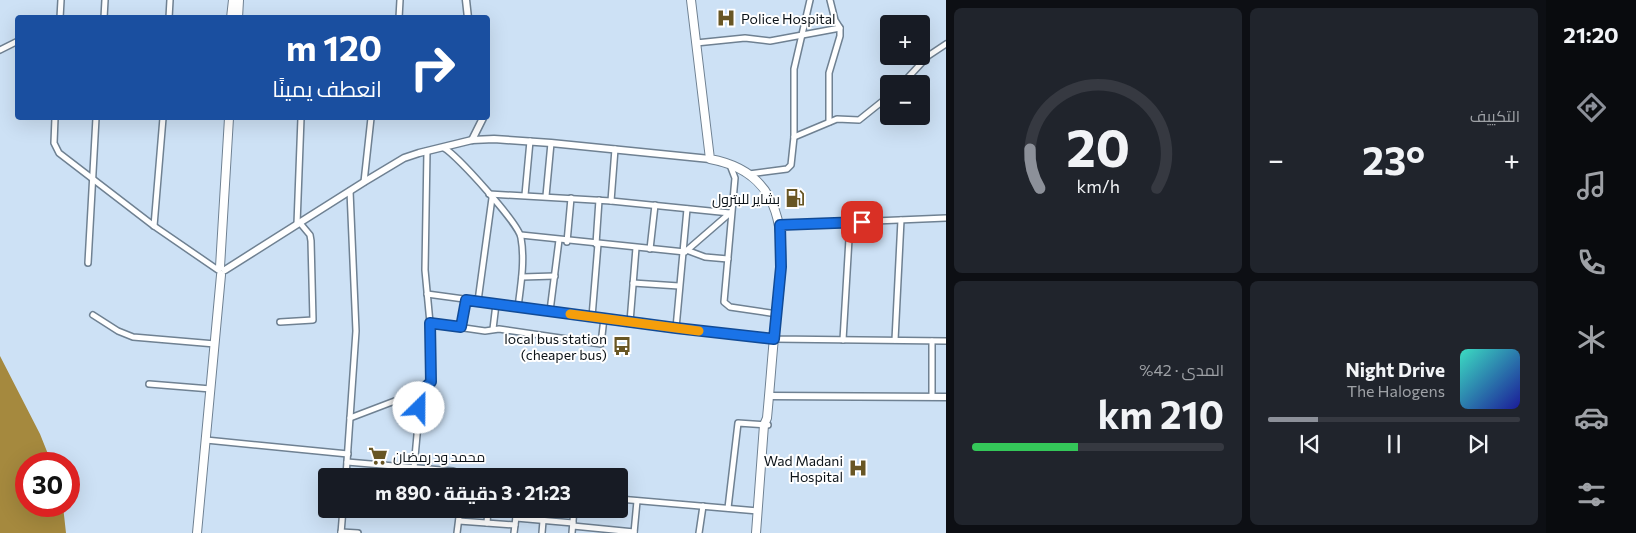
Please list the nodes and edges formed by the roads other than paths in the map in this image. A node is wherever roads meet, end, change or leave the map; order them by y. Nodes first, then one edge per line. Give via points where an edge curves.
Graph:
1 (61, 0) edge
2 (105, 0) edge
3 (170, 0) edge
4 (233, 0) edge
5 (239, 0) edge
6 (400, 0) edge
7 (466, 0) edge
8 (691, 0) edge
9 (810, 0) edge
10 (830, 0) edge
11 (60, 15) edge
12 (104, 15) edge
13 (169, 15) edge
14 (231, 15) edge
15 (238, 15) edge
16 (399, 15) edge
17 (468, 15) edge
18 (840, 28) junction
19 (803, 36) junction
20 (15, 43) edge
21 (696, 43) junction
22 (946, 44) edge
23 (0, 50) edge
24 (910, 75) edge
25 (880, 103) edge
26 (55, 120) edge
27 (96, 120) edge
28 (163, 120) edge
29 (229, 120) edge
30 (301, 120) edge
31 (371, 120) edge
32 (482, 120) edge
33 (829, 122) junction
34 (794, 137) junction
35 (472, 140) junction
36 (530, 141) junction
37 (551, 142) junction
38 (444, 148) junction
39 (615, 149) junction
40 (427, 151) junction
41 (710, 159) junction
42 (729, 164) junction
43 (749, 174) junction
44 (92, 179) junction
45 (364, 182) junction
46 (350, 191) junction
47 (525, 195) junction
48 (490, 196) junction
49 (546, 196) junction
50 (571, 198) junction
51 (599, 200) junction
52 (610, 201) junction
53 (654, 205) junction
54 (687, 209) junction
55 (730, 213) junction
56 (946, 218) edge
57 (901, 220) junction
58 (850, 222) junction
59 (299, 223) junction
60 (780, 225) junction
61 (154, 226) junction
62 (521, 235) junction
63 (559, 240) junction
64 (567, 242) junction
65 (597, 244) junction
66 (636, 248) junction
67 (650, 249) junction
68 (689, 251) junction
69 (682, 252) junction
70 (728, 259) junction
71 (88, 263) dead end
72 (221, 270) junction
73 (522, 276) junction
74 (555, 276) junction
75 (633, 283) junction
76 (679, 286) junction
77 (427, 294) junction
78 (466, 300) junction
79 (478, 301) junction
80 (496, 304) junction
81 (518, 307) junction
82 (550, 311) junction
83 (777, 314) junction
84 (93, 315) dead end
85 (592, 317) junction
86 (604, 318) junction
87 (280, 322) dead end
88 (630, 322) junction
89 (430, 323) junction
90 (461, 327) junction
91 (676, 328) junction
92 (492, 329) junction
93 (774, 339) junction
94 (843, 340) junction
95 (895, 340) junction
96 (932, 340) junction
97 (946, 341) edge
98 (215, 344) junction
99 (149, 384) dead end
100 (211, 389) junction
101 (421, 391) junction
102 (770, 396) junction
103 (932, 397) junction
104 (946, 397) edge
105 (350, 418) junction
106 (767, 422) junction
107 (206, 440) junction
108 (348, 454) junction
109 (347, 462) junction
110 (347, 468) edge
111 (414, 468) joint
112 (628, 500) edge
113 (637, 501) junction
114 (704, 506) junction
115 (728, 508) junction
116 (758, 511) junction
117 (342, 518) edge
118 (458, 518) edge
119 (487, 518) edge
120 (516, 518) joint
121 (573, 518) edge
122 (458, 521) junction
123 (543, 521) junction
124 (487, 523) junction
125 (515, 525) junction
126 (573, 525) junction
127 (600, 531) edge
128 (341, 532) edge
129 (634, 532) edge
130 (197, 533) edge
131 (358, 533) edge
132 (457, 533) edge
133 (514, 533) edge
134 (542, 533) edge
135 (572, 533) edge
136 (699, 533) edge
137 (756, 533) edge
138 (761, 533) edge

1 - 11 street
2 - 12 street
3 - 13 street
4 - 14 main road
5 - 15 main road
6 - 16 street
7 - 17 street
8 - 21 main road
9 - 19 street
10 - 18 street
18 - 19 street
18 - 33 street via 840,42 829,73
19 - 21 street via 770,41 745,38
19 - 34 street via 794,69
20 - 23 street
21 - 41 main road
22 - 24 street via 928,56
25 - 33 street via 859,120
26 - 44 street via 56,148
27 - 44 street
28 - 61 street
29 - 72 main road
30 - 59 street
31 - 45 street
32 - 35 street
33 - 34 street
34 - 43 street via 789,167
35 - 36 street
35 - 38 street
36 - 37 street
36 - 47 street
37 - 39 street
37 - 49 street
38 - 40 street
38 - 48 street via 454,154
39 - 41 street
39 - 52 street
40 - 45 street via 404,158
40 - 77 street
41 - 42 main road
42 - 43 main road
42 - 55 street via 735,178
43 - 60 main road via 771,199
44 - 61 street
44 - 71 street
45 - 46 street
46 - 59 street
46 - 105 street via 356,331
47 - 48 street
47 - 49 street
48 - 62 street
48 - 79 street
49 - 50 street
50 - 51 street
50 - 64 street
51 - 52 street
51 - 65 street
52 - 53 street
53 - 54 street
53 - 67 street
54 - 55 street
54 - 69 street
55 - 68 street
55 - 70 street
56 - 57 street
57 - 58 street
57 - 95 street
58 - 60 street
58 - 94 street
59 - 72 street
59 - 87 street via 311,241 313,320
60 - 83 main road
61 - 72 street
62 - 63 street
62 - 73 street
63 - 64 street
63 - 74 street
64 - 65 street
65 - 66 street
65 - 85 street
66 - 67 street
66 - 75 street
67 - 69 street
68 - 69 street
68 - 70 street via 705,257
69 - 76 street
70 - 83 street via 726,306
72 - 98 main road
73 - 74 street
73 - 81 street
74 - 82 street
75 - 76 street
75 - 88 street
76 - 91 street
77 - 78 street
77 - 89 street
78 - 79 street
78 - 90 street
79 - 80 street
80 - 81 street
80 - 92 street
81 - 82 street
82 - 85 street
83 - 93 main road
84 - 98 street via 118,331 133,336
85 - 86 street
86 - 88 street
86 - 92 street via 601,344
88 - 91 street
89 - 90 street
89 - 101 street via 431,382
90 - 92 street
91 - 93 street
93 - 94 street
93 - 102 main road
94 - 95 street
95 - 96 street
96 - 97 street
96 - 103 street
98 - 100 main road
99 - 100 street
100 - 107 main road
101 - 105 street
101 - 111 street
102 - 103 street
102 - 106 main road
103 - 104 street
105 - 108 street
106 - 115 street via 738,423
106 - 116 main road
106 - 138 main road
107 - 108 street
107 - 130 main road
108 - 109 street
109 - 110 street
109 - 111 street
112 - 113 street
113 - 114 street
113 - 129 street
114 - 115 street
114 - 136 street
115 - 116 street
116 - 137 main road
117 - 128 street
118 - 122 street
119 - 124 street
120 - 123 street
120 - 125 street
121 - 126 street
122 - 124 street
122 - 132 street
123 - 126 street
123 - 134 street
124 - 125 street
125 - 133 street
126 - 127 street
126 - 135 street
127 - 129 street
128 - 131 street

